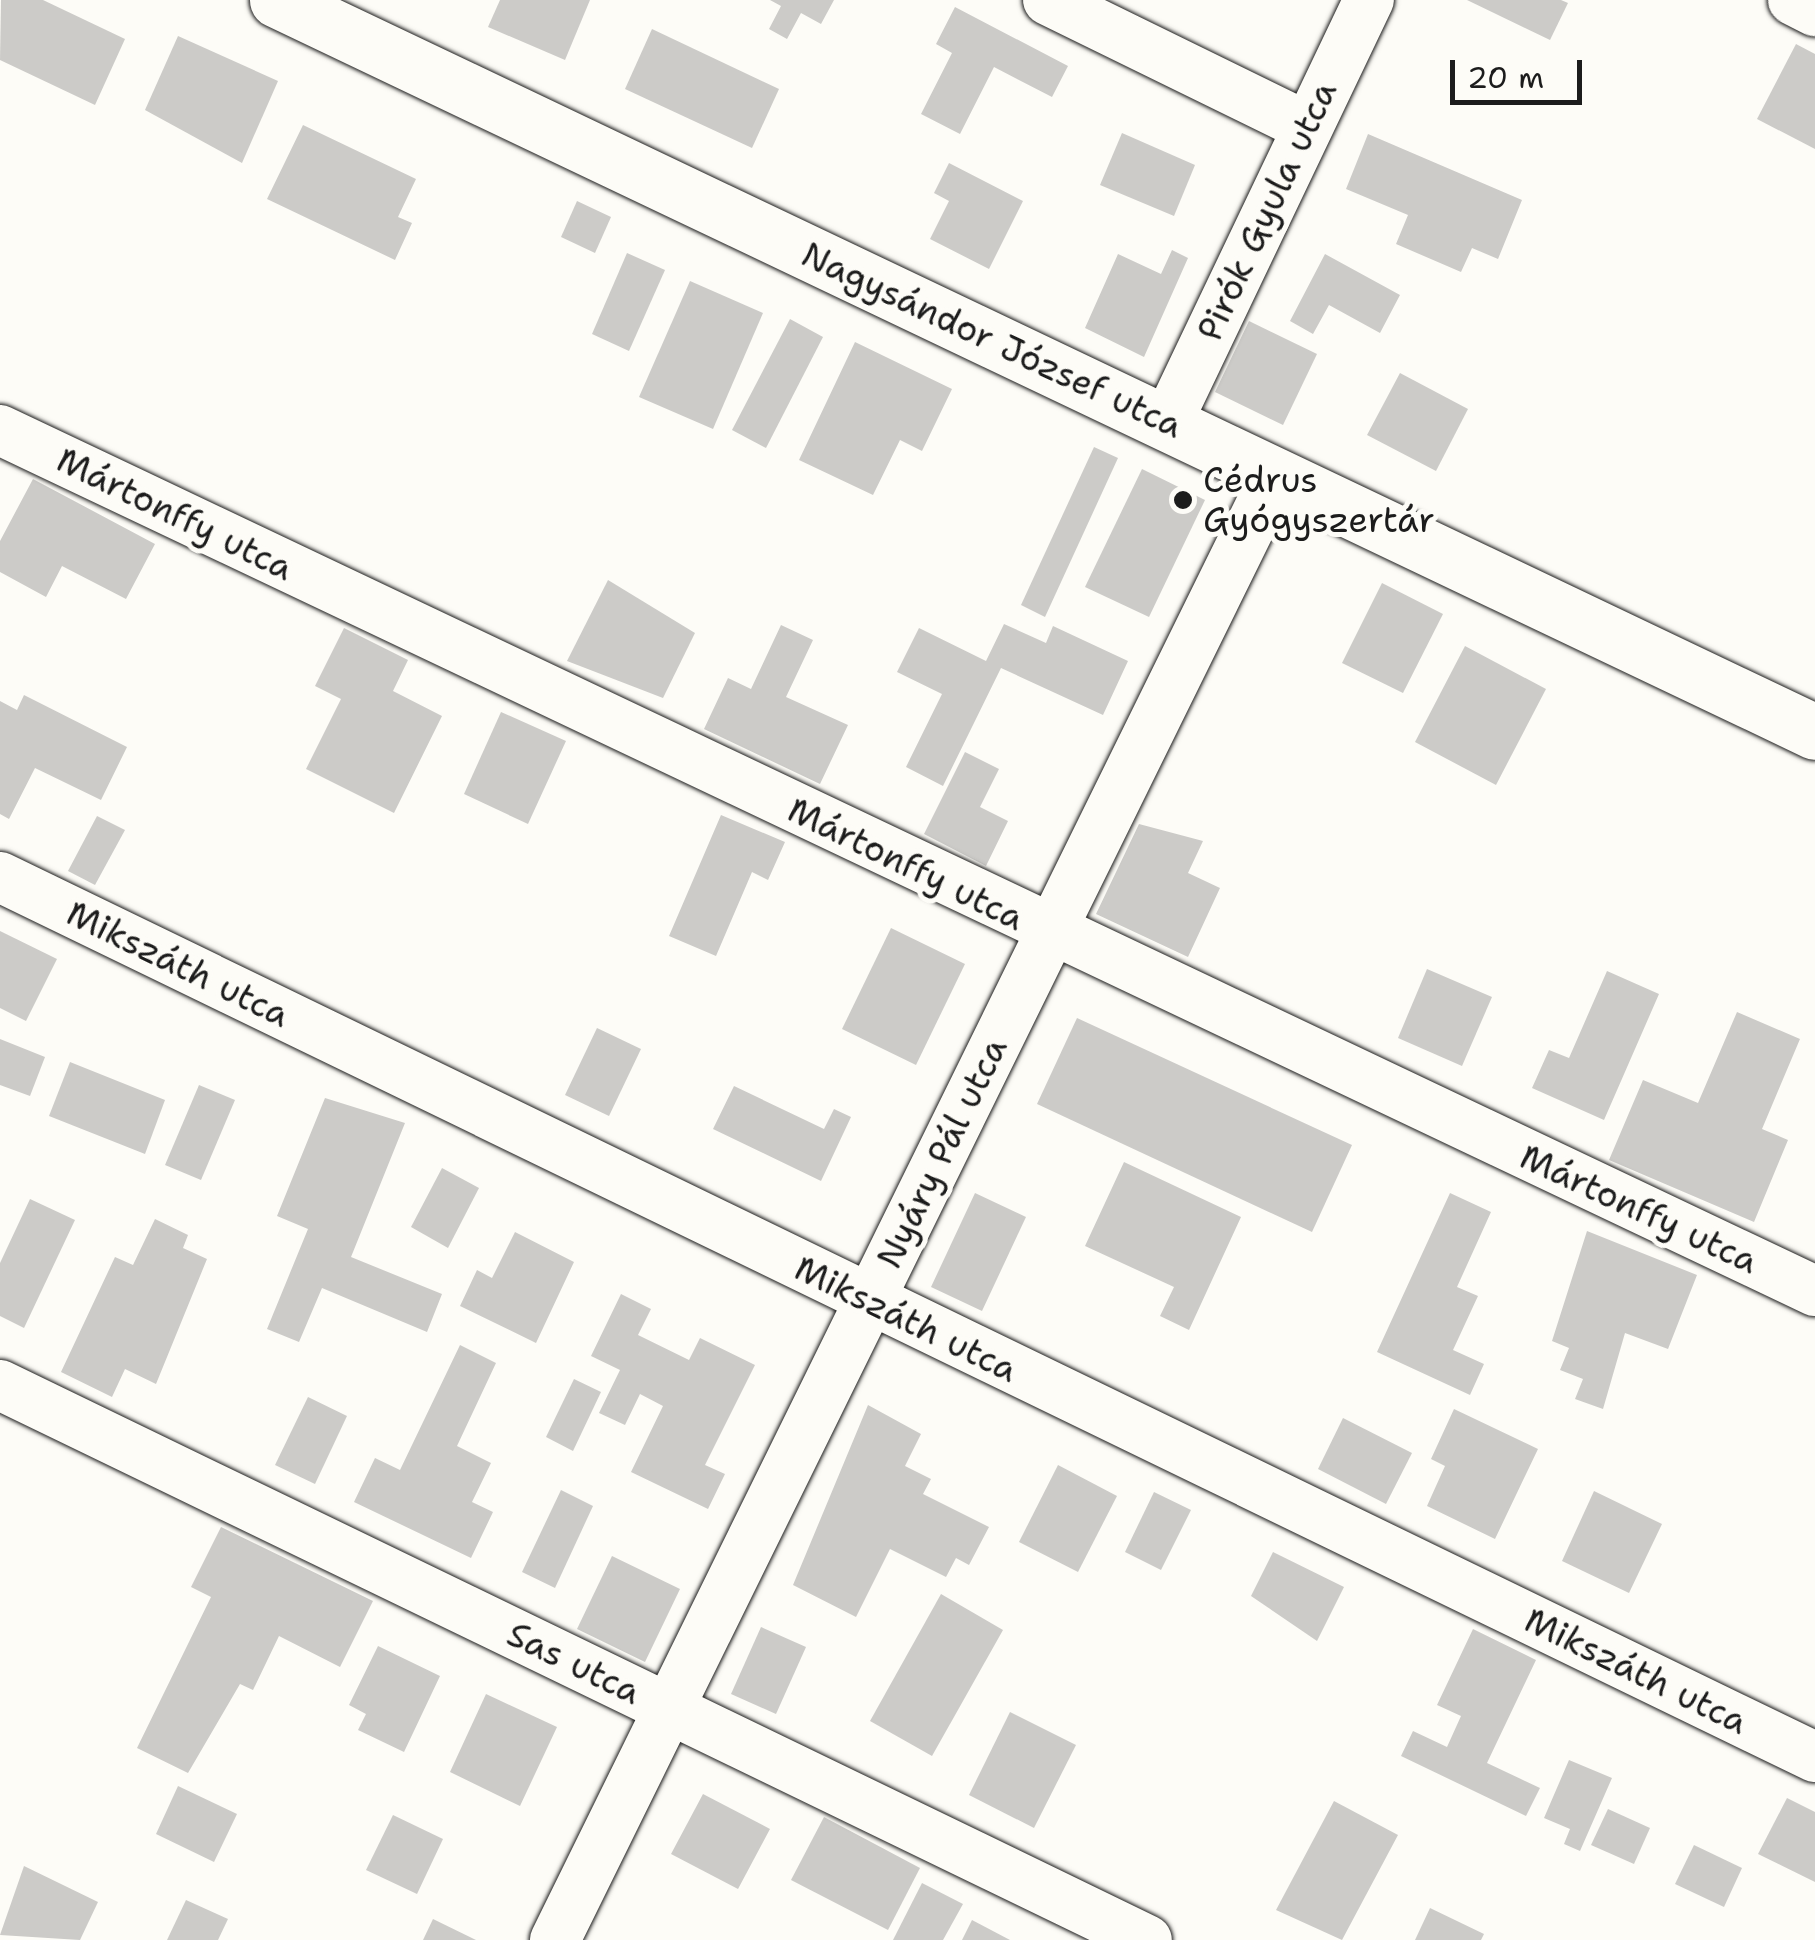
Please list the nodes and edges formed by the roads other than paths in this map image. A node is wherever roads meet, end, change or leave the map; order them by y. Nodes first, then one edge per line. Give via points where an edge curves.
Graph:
1 (277, 0) edge
2 (1048, 0) edge
3 (1369, 0) edge
4 (1792, 0) edge
5 (1815, 11) edge
6 (1305, 126) junction
7 (1167, 423) junction
8 (0, 430) edge
9 (1276, 474) junction
10 (1815, 732) edge
11 (0, 877) edge
12 (1048, 932) junction
13 (1815, 1292) edge
14 (870, 1303) junction
15 (0, 1385) edge
16 (666, 1708) junction
17 (1815, 1756) edge
18 (556, 1940) edge
19 (1148, 1940) edge

1 - 7 street, Nagysándor József utca
2 - 6 street
3 - 6 street, Pirók Gyula utca
4 - 5 street
6 - 7 street, Pirók Gyula utca
7 - 9 street, Nagysándor József utca
8 - 12 street, Mártonffy utca
9 - 10 street, Nagysándor József utca
9 - 12 street, Nyáry Pál utca
11 - 14 street, Mikszáth utca
12 - 13 street, Mártonffy utca
12 - 14 street, Nyáry Pál utca
14 - 16 street, Nyáry Pál utca
14 - 17 street, Mikszáth utca
15 - 16 street, Sas utca
16 - 18 street, Nyáry Pál utca
16 - 19 street, Sas utca

